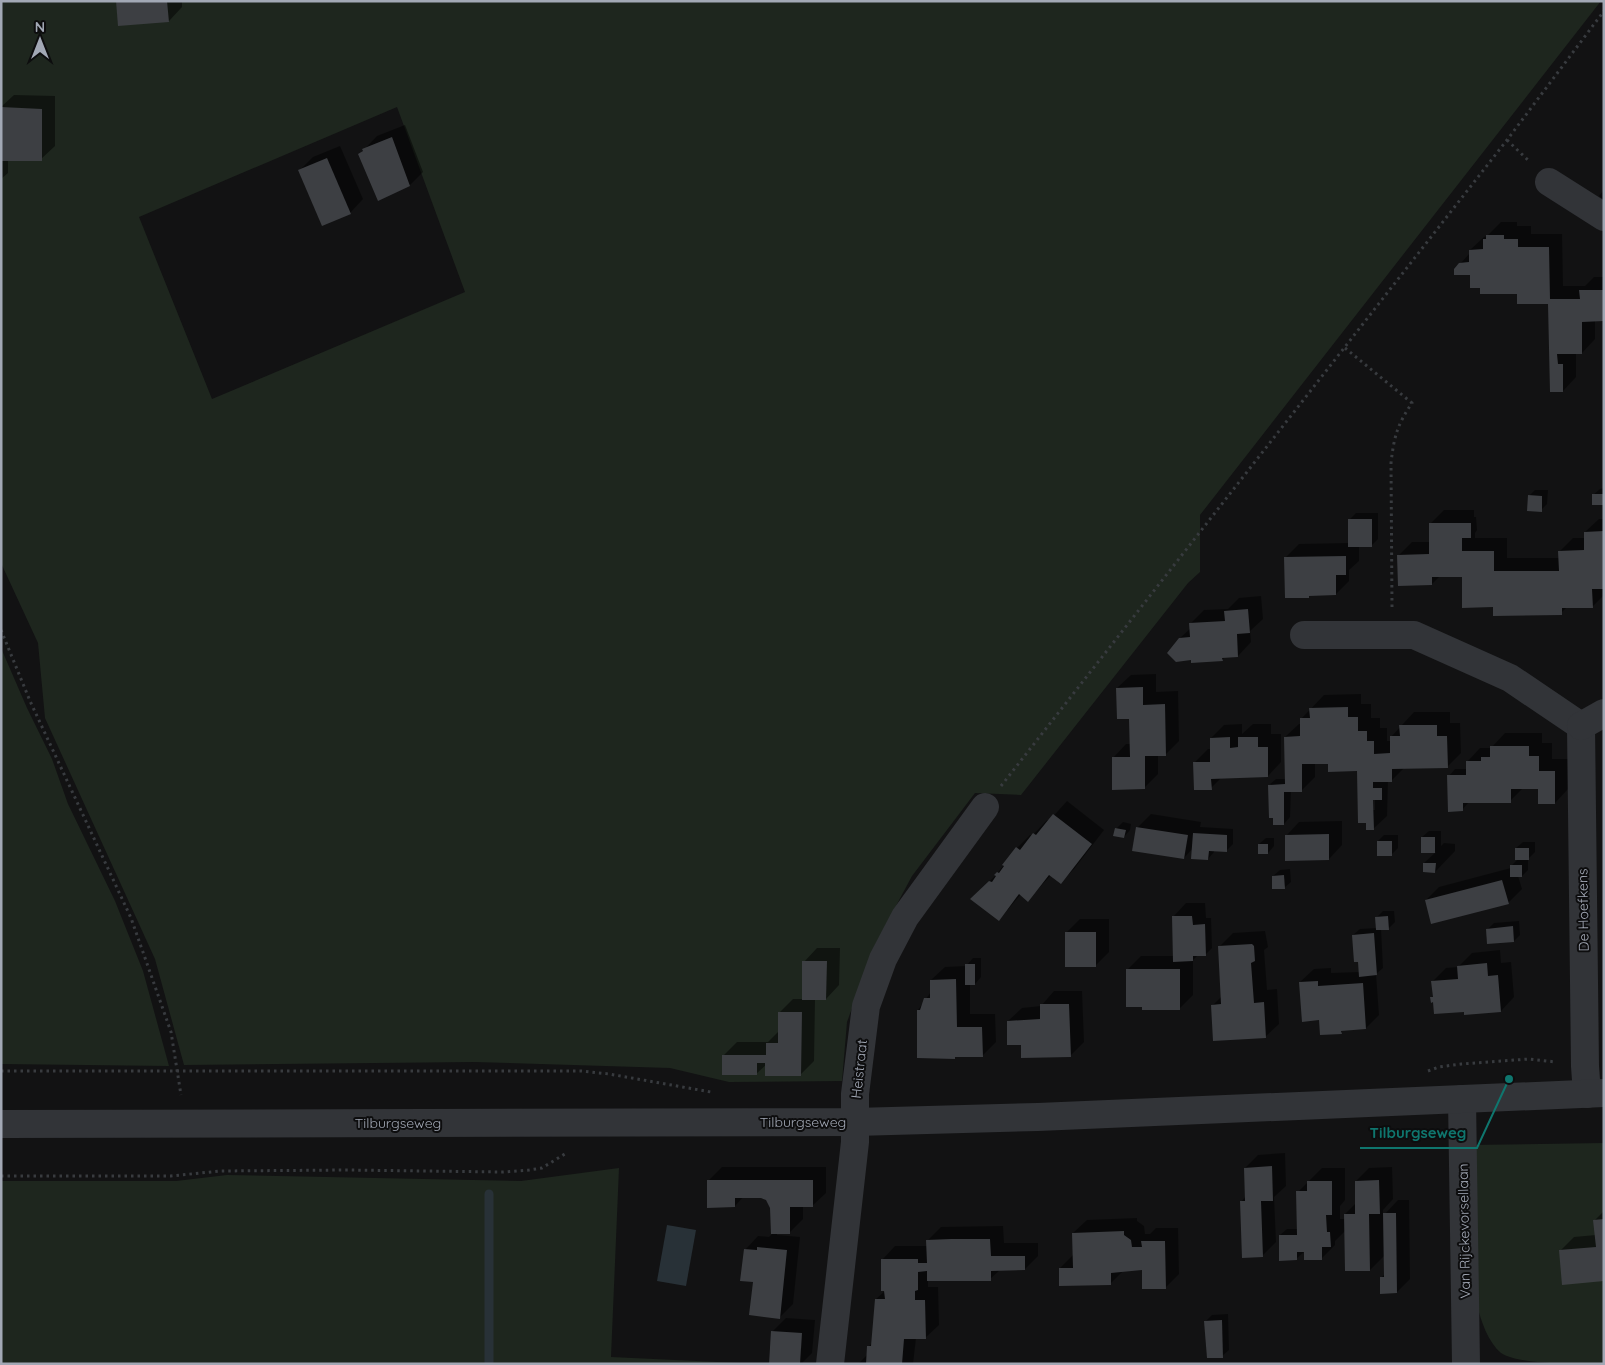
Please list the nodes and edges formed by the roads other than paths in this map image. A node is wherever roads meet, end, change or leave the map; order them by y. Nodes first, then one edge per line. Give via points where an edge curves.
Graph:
1 (1549, 182) dead end
2 (1604, 217) edge
3 (1304, 635) dead end
4 (1593, 719) edge
5 (985, 807) road end
6 (1596, 1094) edge
7 (1462, 1099) junction
8 (855, 1122) junction
9 (1, 1124) edge
10 (830, 1364) edge
11 (1466, 1364) edge

1 - 2 street
3 - 4 street, De Hoefkens via 1414,635
4 - 6 street, De Hoefkens via 1585,1066
5 - 8 street, Heistraat via 905,917 883,960 866,1006 855,1094
6 - 7 street, Tilburgseweg
7 - 8 street, Tilburgseweg
7 - 11 street, Van Rijckevorsellaan
8 - 9 street, Tilburgseweg
8 - 10 street, Heistraat

